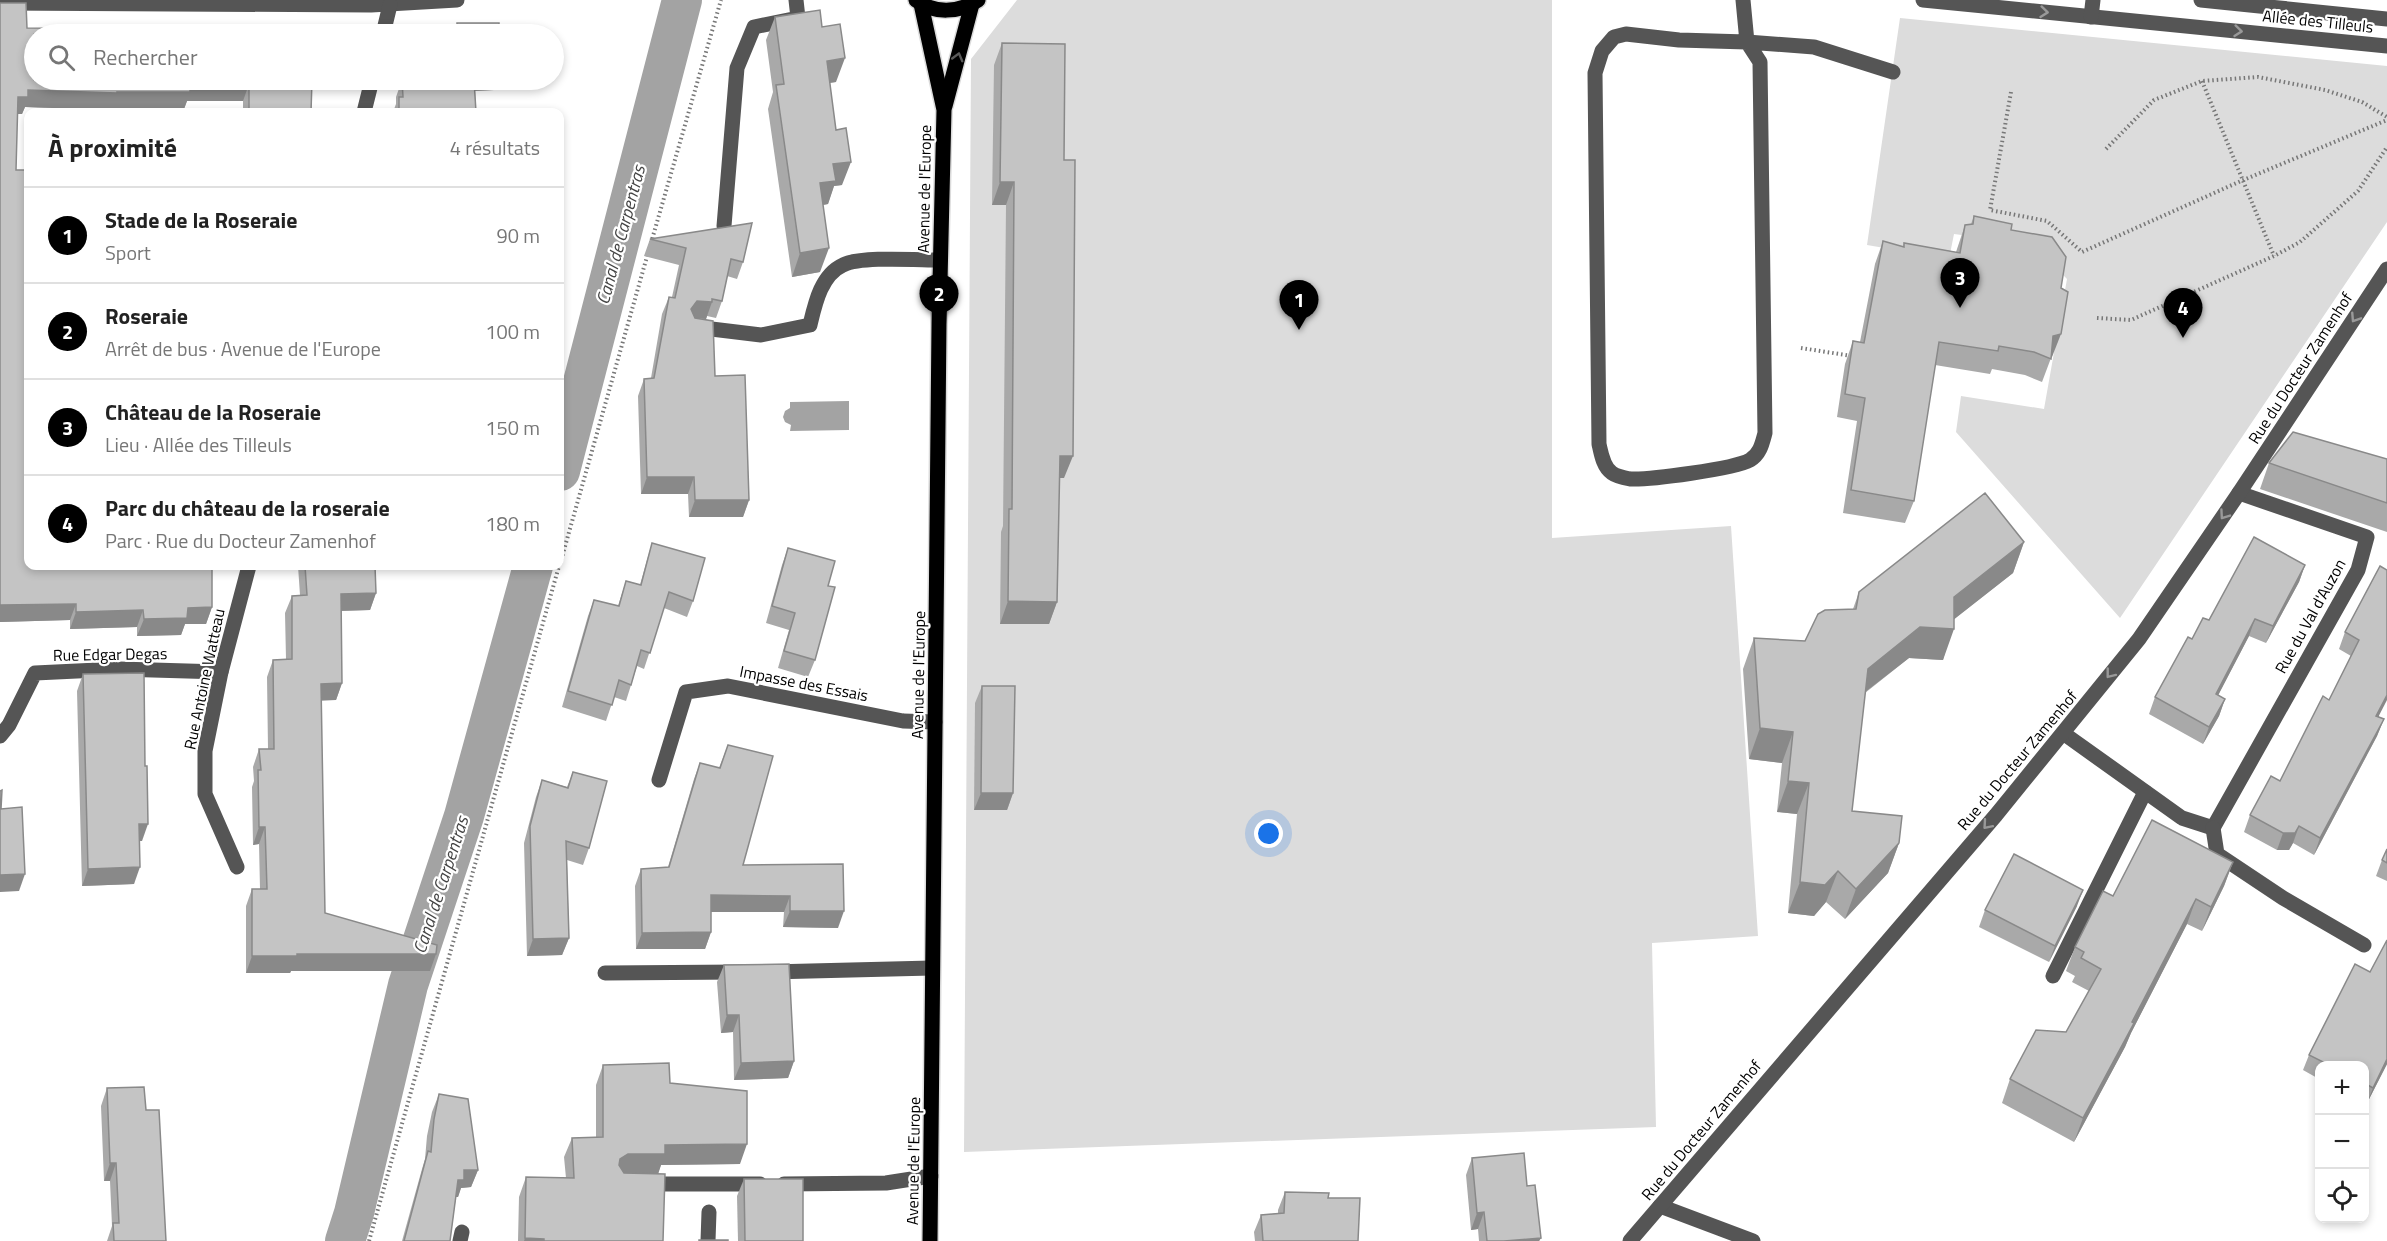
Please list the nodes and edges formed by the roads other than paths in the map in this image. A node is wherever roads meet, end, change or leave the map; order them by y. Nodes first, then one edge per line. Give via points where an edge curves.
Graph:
1 (457, 0) edge
2 (796, 0) edge
3 (1743, 0) edge
4 (1923, 0) edge
5 (2093, 0) edge
6 (2201, 0) edge
7 (919, 2) edge
8 (975, 2) edge
9 (0, 3) edge
10 (371, 3) edge
11 (390, 5) junction
12 (2091, 17) junction
13 (2387, 19) edge
14 (385, 24) edge
15 (1747, 42) junction
16 (2387, 46) edge
17 (1893, 72) dead end
18 (370, 90) edge
19 (365, 108) edge
20 (944, 110) junction
21 (724, 226) edge
22 (940, 260) junction
23 (2387, 269) edge
24 (694, 327) edge
25 (2239, 493) junction
26 (248, 570) edge
27 (221, 672) junction
28 (935, 722) junction
29 (2064, 733) junction
30 (0, 736) edge
31 (659, 780) dead end
32 (2145, 792) junction
33 (2213, 828) junction
34 (237, 867) dead end
35 (2364, 945) dead end
36 (932, 968) junction
37 (605, 973) dead end
38 (2053, 976) dead end
39 (931, 1176) junction
40 (632, 1184) edge
41 (1660, 1206) junction
42 (709, 1212) dead end
43 (708, 1241) edge
44 (930, 1241) edge
45 (1630, 1241) edge
46 (1753, 1241) edge

1 - 11 street
2 - 21 street via 798,18 754,27 737,68
3 - 15 street
4 -> 12 street, Allée des Tilleuls
5 - 12 street
6 - 13 street, Allée des Tilleuls
7 - 8 main road via 947,10
7 - 20 main road, Avenue de l'Europe
20 -> 8 main road, Avenue de l'Europe
9 - 10 street
10 - 11 street
11 - 14 street
12 -> 16 street, Allée des Tilleuls
15 - 15 street via 1626,34 1614,37 1602,51 1595,73 1599,444 1611,473 1628,479 1735,465 1750,460 1761,450 1766,433 1760,62
15 - 17 street via 1814,47
18 - 19 street
20 - 22 main road, Avenue de l'Europe
22 - 24 street via 842,265 829,277 817,298 810,325 761,335
22 - 28 main road, Avenue de l'Europe
23 -> 25 street, Rue du Docteur Zamenhof
25 -> 29 street, Rue du Docteur Zamenhof via 2139,639
25 - 33 street, Rue du Val d'Auzon via 2367,537 2358,570
26 - 27 street, Rue Antoine Watteau
27 - 30 street, Rue Edgar Degas via 119,669 35,673
27 - 34 street, Rue Antoine Watteau via 205,752 205,794
28 - 31 street, Impasse des Essais via 903,721 728,686 686,692
28 - 36 main road, Avenue de l'Europe
29 - 32 street
29 -> 41 street, Rue du Docteur Zamenhof
32 - 33 street via 2182,818
32 - 38 street
33 - 35 street via 2217,854
36 - 37 street
36 - 39 main road, Avenue de l'Europe
39 - 40 street via 886,1183
39 - 44 main road, Avenue de l'Europe
41 - 45 street, Rue du Docteur Zamenhof
41 - 46 street
42 - 43 street

